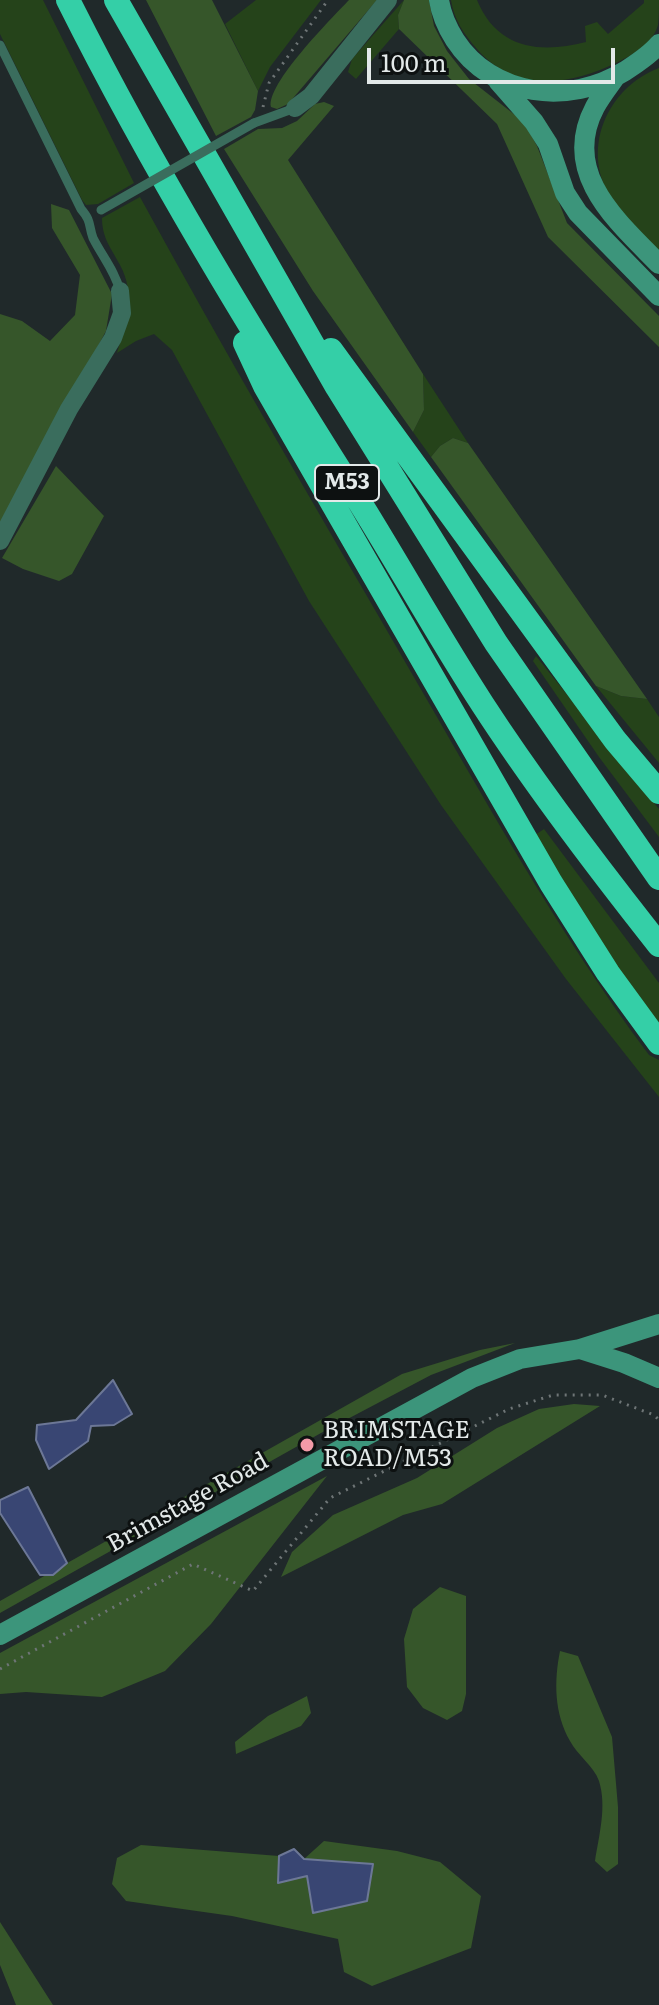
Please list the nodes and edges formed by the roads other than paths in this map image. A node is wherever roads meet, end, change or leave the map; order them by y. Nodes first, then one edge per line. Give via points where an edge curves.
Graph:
1 (68, 0) edge
2 (116, 0) edge
3 (388, 0) edge
4 (439, 0) edge
5 (659, 44) edge
6 (0, 45) edge
7 (659, 58) edge
8 (638, 62) junction
9 (616, 76) junction
10 (496, 80) junction
11 (295, 108) joint
12 (171, 189) junction
13 (92, 221) junction
14 (250, 237) junction
15 (659, 264) edge
16 (120, 291) joint
17 (659, 296) edge
18 (0, 541) edge
19 (659, 792) edge
20 (659, 878) edge
21 (659, 945) edge
22 (659, 1043) edge
23 (659, 1324) edge
24 (580, 1349) junction
25 (659, 1378) edge
26 (0, 1635) edge

1 - 12 highway, M53
2 - 14 highway, M53
3 - 11 street via 311,96
4 - 10 main road via 463,54
5 - 8 main road
6 - 13 lane via 81,209
7 - 8 street
8 - 9 main road
9 - 10 main road via 561,91 535,91
9 - 15 main road via 587,129 586,169 611,215
10 - 17 main road via 548,144 578,213
11 - 13 lane, bridge via 258,121 101,210
12 - 21 highway, M53 via 484,707
12 - 22 highway via 280,412 551,883
13 - 16 lane via 93,237
14 - 19 highway via 615,740
14 - 20 highway, M53 via 496,643
16 - 18 street via 122,313 113,338
23 - 24 main road, Brimstage Road
24 - 25 main road, Brimstage Road
24 - 26 main road, Brimstage Road via 520,1359 472,1378

